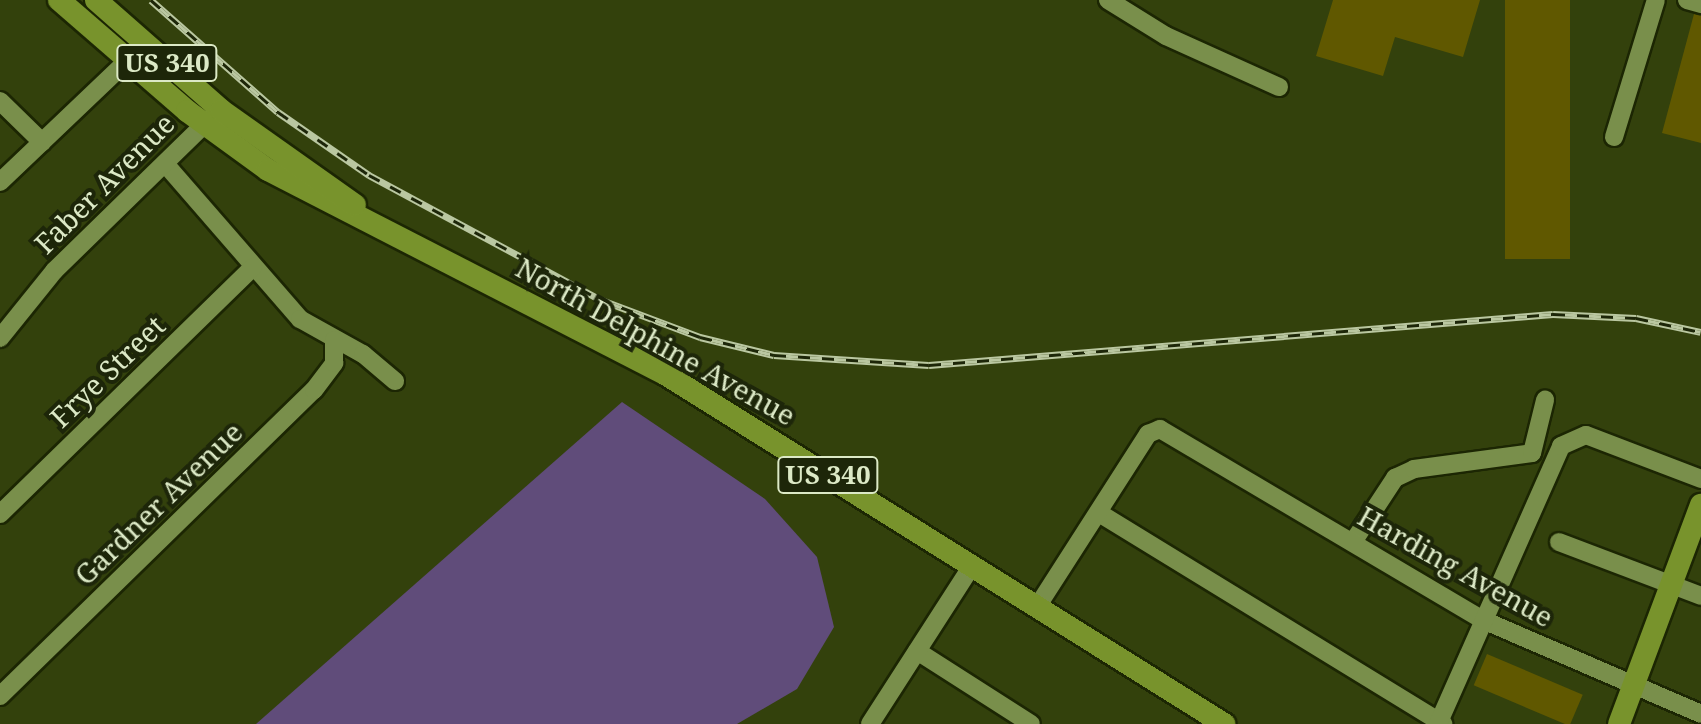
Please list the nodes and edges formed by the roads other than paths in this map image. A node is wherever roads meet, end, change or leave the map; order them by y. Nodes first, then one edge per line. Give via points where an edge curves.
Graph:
1 (59, 0) edge
2 (96, 0) edge
3 (1108, 0) edge
4 (1656, 0) edge
5 (1687, 0) edge
6 (1701, 4) edge
7 (127, 61) junction
8 (1279, 87) dead end
9 (0, 101) edge
10 (212, 117) junction
11 (1614, 137) dead end
12 (42, 142) junction
13 (167, 166) junction
14 (0, 182) edge
15 (253, 267) junction
16 (0, 338) edge
17 (334, 340) junction
18 (395, 381) dead end
19 (1545, 400) dead end
20 (1701, 479) edge
21 (1701, 505) edge
22 (1099, 513) junction
23 (0, 514) edge
24 (1353, 542) junction
25 (1559, 542) dead end
26 (972, 566) junction
27 (1668, 583) junction
28 (1701, 596) edge
29 (1037, 607) junction
30 (1483, 620) junction
31 (917, 651) junction
32 (1632, 686) junction
33 (0, 696) edge
34 (1701, 714) edge
35 (1440, 723) edge
36 (870, 724) edge
37 (1031, 724) edge
38 (1224, 724) edge
39 (1619, 724) edge

1 - 7 main road, North Delphine Avenue / US 340
2 - 10 main road, North Delphine Avenue / US 340
3 - 8 street via 1166,36
4 - 11 street
5 - 6 street
7 - 10 main road, North Delphine Avenue / US 340
7 - 12 street
9 - 12 street
10 - 13 street, Faber Avenue
10 - 26 main road, North Delphine Avenue / US 340 via 311,196 665,374
12 - 14 street
13 - 15 street
13 - 16 street, Faber Avenue via 54,271
15 - 17 street via 300,319
15 - 23 street, Frye Street
17 - 18 street
17 - 33 street, Gardner Avenue via 334,363 314,390
19 - 24 street via 1532,453 1414,469 1395,478
20 - 30 street via 1617,444 1586,435 1568,440
21 - 27 main road
22 - 24 street, Harding Avenue via 1154,430 1167,430
22 - 29 street
22 - 35 street
24 - 30 street, Harding Avenue
25 - 27 street
26 - 29 main road, North Delphine Avenue / US 340
26 - 31 street
27 - 28 street
27 - 32 main road
29 - 38 main road, North Delphine Avenue / US 340
30 - 32 street, Harding Avenue
30 - 35 street
31 - 36 street
31 - 37 street
32 - 34 street, Harding Avenue
32 - 39 main road

